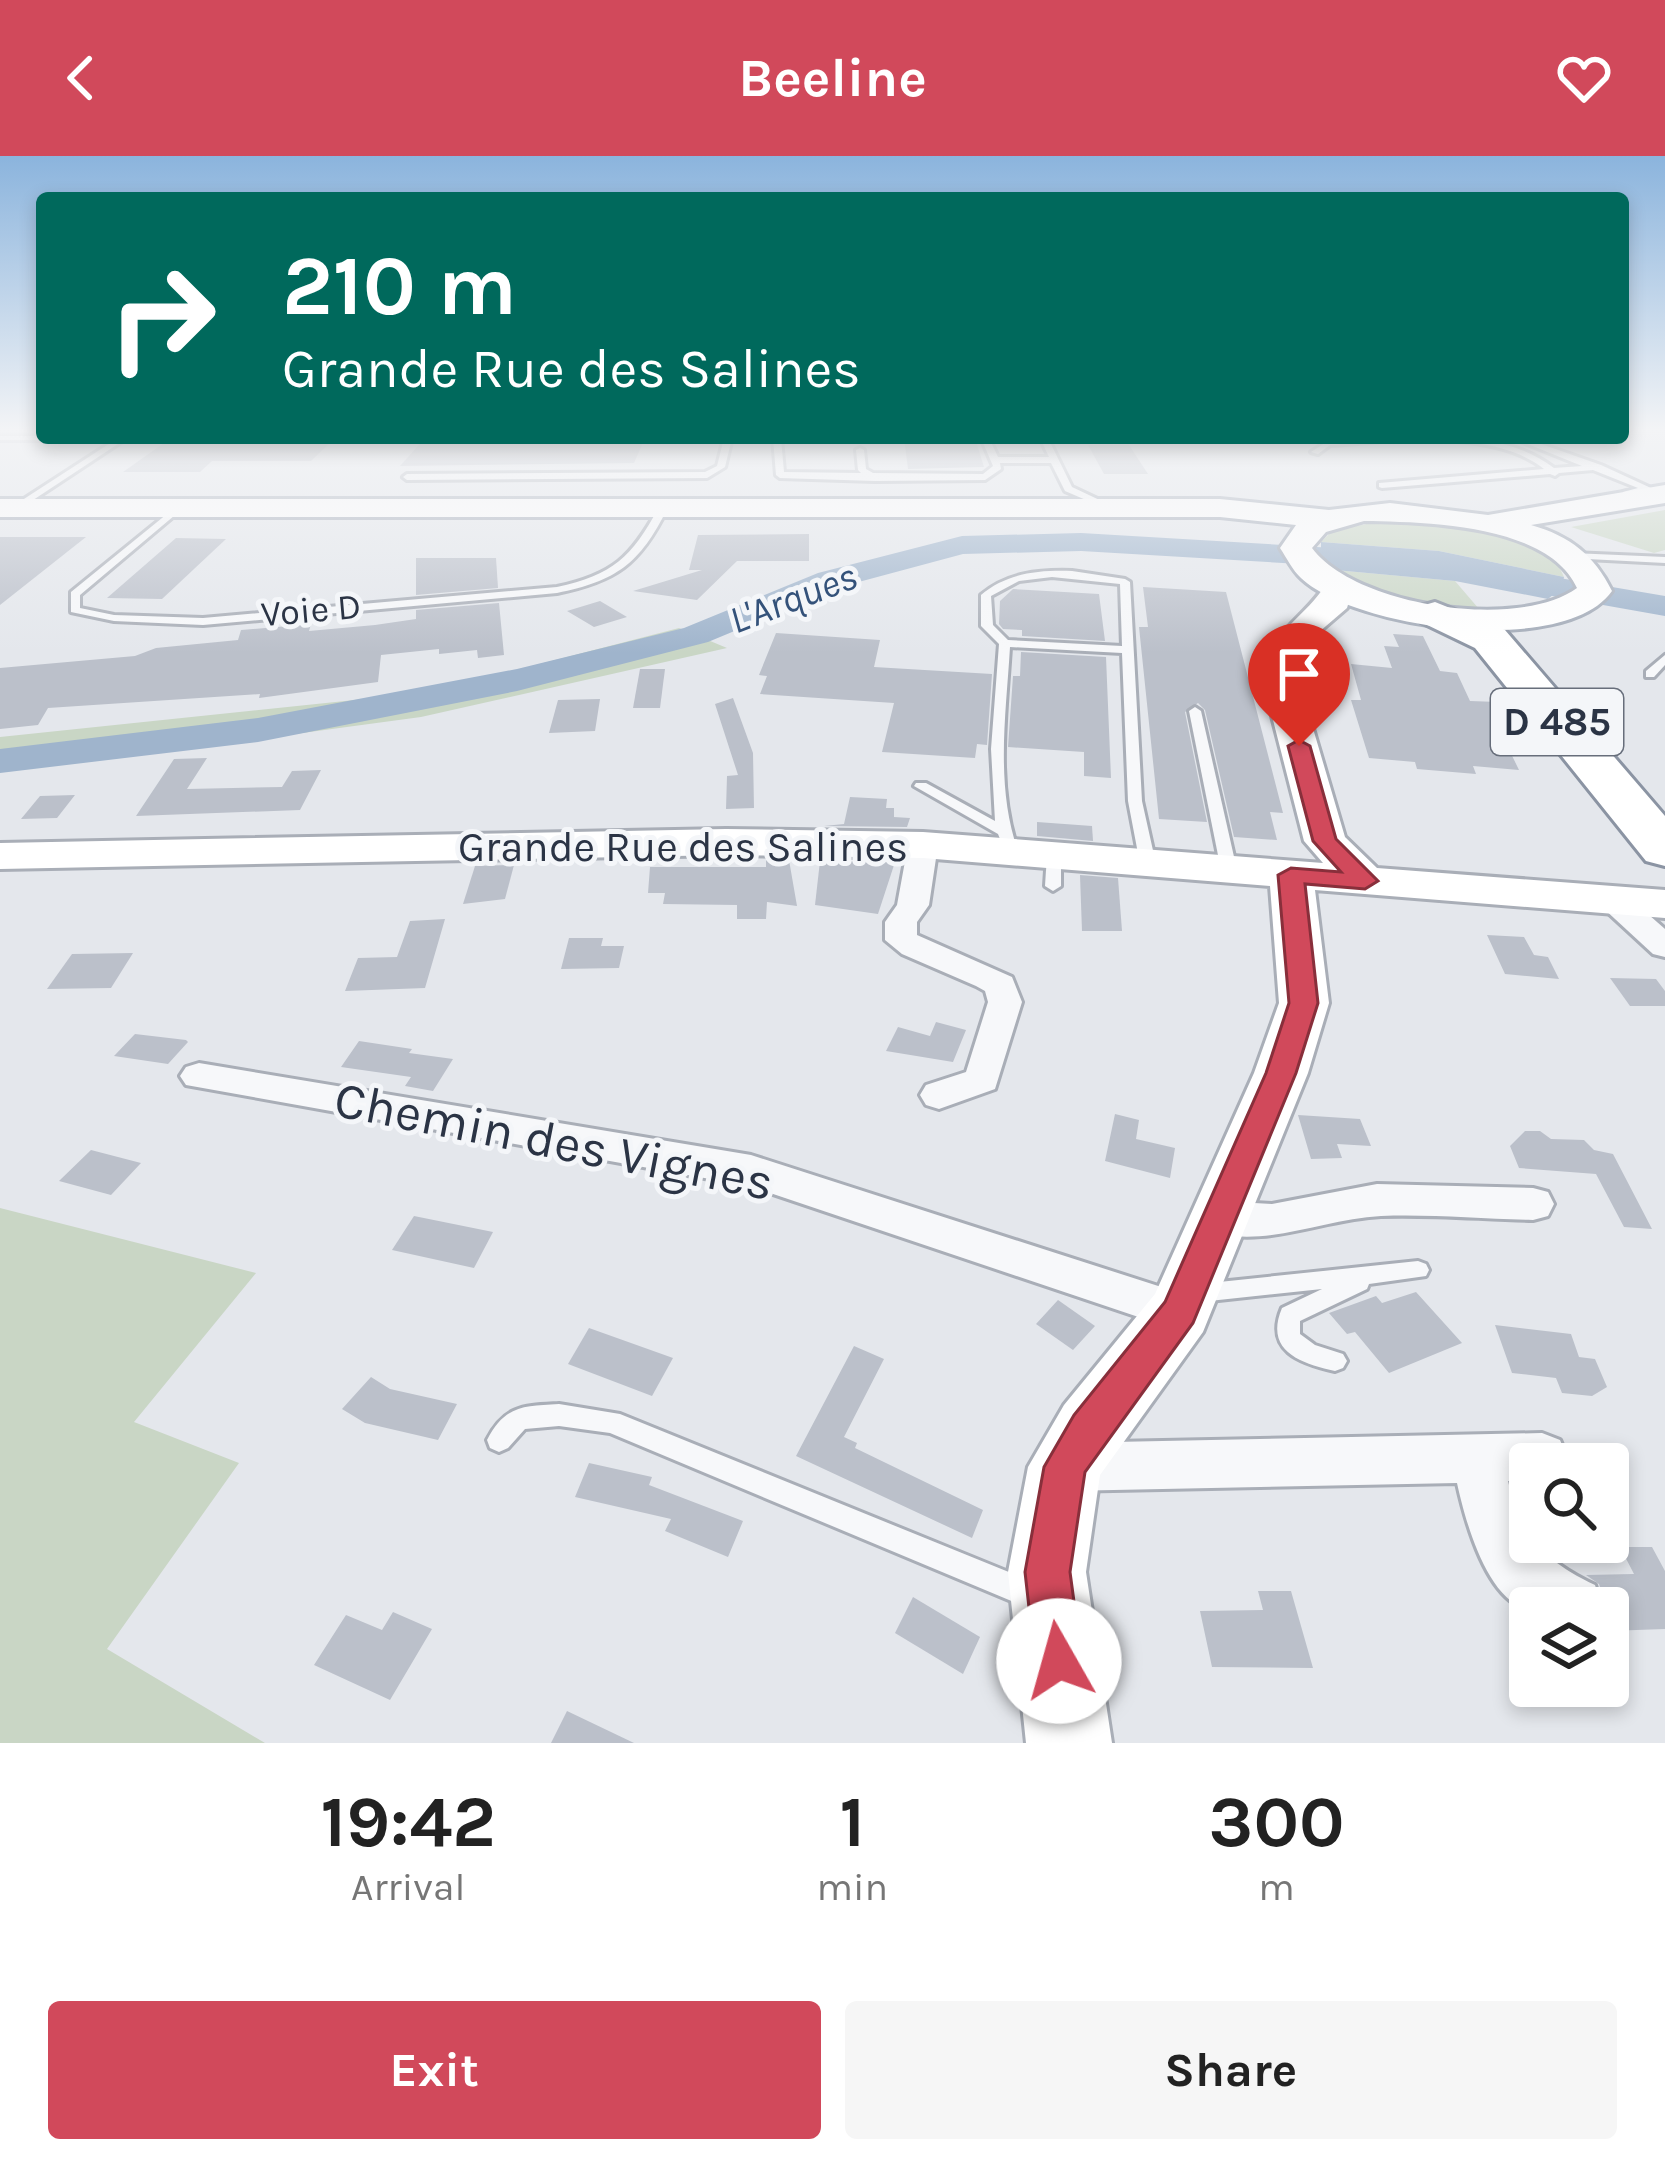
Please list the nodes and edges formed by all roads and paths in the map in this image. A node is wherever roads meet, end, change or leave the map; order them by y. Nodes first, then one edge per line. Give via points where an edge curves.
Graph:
1 (897, 505) edge
2 (1168, 505) edge
3 (1573, 505) edge
4 (1620, 505) edge
5 (1635, 505) edge
6 (7, 508) edge
7 (178, 508) junction
8 (817, 508) junction
9 (662, 509) junction
10 (1530, 519) junction
11 (1482, 522) junction
12 (1310, 531) junction
13 (1665, 560) edge
14 (1627, 561) junction
15 (1573, 572) junction
16 (1327, 590) junction
17 (1435, 614) junction
18 (1530, 618) junction
19 (1005, 643) junction
20 (1127, 650) junction
21 (1665, 658) edge
22 (1650, 674) dead end
23 (1195, 711) dead end
24 (921, 786) dead end
25 (1665, 803) edge
26 (1006, 841) junction
27 (923, 845) junction
28 (1665, 850) edge
29 (0, 856) edge
30 (1148, 864) junction
31 (1291, 866) junction
32 (1613, 900) junction
33 (1665, 904) edge
34 (1665, 947) edge
35 (199, 1076) dead end
36 (939, 1095) dead end
37 (1533, 1204) dead end
38 (1219, 1218) junction
39 (1418, 1270) dead end
40 (1377, 1275) junction
41 (1183, 1303) junction
42 (1335, 1361) dead end
43 (499, 1440) dead end
44 (1509, 1459) edge
45 (1478, 1461) junction
46 (1065, 1467) junction
47 (1534, 1587) edge
48 (1051, 1603) junction
49 (1069, 1743) edge

1 - 8 main road
2 - 12 main road via 1220,508
3 - 10 lane
4 - 10 main road
5 - 15 main road via 1549,525 1542,534
6 - 7 main road
7 - 9 main road
7 - 9 lane, Voie D via 75,593 75,610 116,622 195,621 564,588 624,567
8 - 9 main road
8 - 12 main road via 1232,514
10 - 11 main road
11 - 12 main road via 1390,512
11 - 15 main road
12 - 16 main road via 1298,556
13 - 14 lane
14 - 15 lane
14 - 15 lane
15 - 18 main road
16 - 17 main road
16 - 31 main road via 1280,664
17 - 18 main road
17 - 28 highway, D 485 via 1490,639
18 - 25 highway, D 485 via 1513,629 1528,652
19 - 20 lane
19 - 20 lane via 987,626 986,595 998,584 1028,575 1101,578 1125,582
19 - 26 lane via 998,743
20 - 30 lane
21 - 22 lane
23 - 31 lane
24 - 26 lane
26 - 27 main road, Grande Rue des Salines
26 - 30 main road, Grande Rue des Salines via 1054,870
27 - 29 main road, Grande Rue des Salines
27 - 36 street via 902,940 985,975 1000,985 1004,1002 982,1080
30 - 31 main road, Grande Rue des Salines
31 - 32 main road, Grande Rue des Salines via 1365,881
31 - 38 main road via 1304,1003
32 - 33 main road, Grande Rue des Salines
32 - 34 street
35 - 41 street, Chemin des Vignes via 751,1171
37 - 38 street via 1377,1200 1272,1221
38 - 41 main road
39 - 40 lane
40 - 41 lane
40 - 42 lane via 1290,1315 1291,1342
41 - 46 main road
43 - 48 lane via 519,1418 611,1422
44 - 45 street
45 - 46 street
45 - 47 street via 1505,1555
46 - 48 main road via 1047,1572
48 - 49 main road

